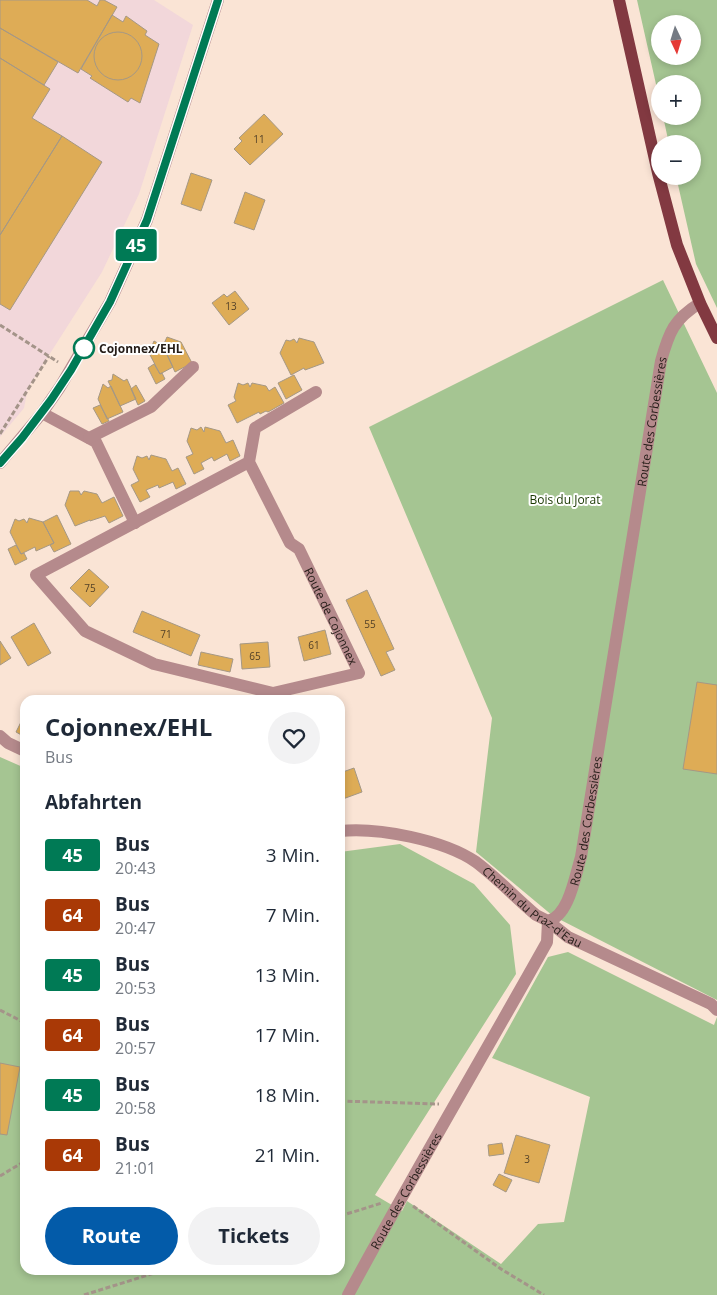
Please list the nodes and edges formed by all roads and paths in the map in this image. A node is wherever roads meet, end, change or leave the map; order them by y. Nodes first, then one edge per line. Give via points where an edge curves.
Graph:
1 (218, 0) edge
2 (618, 0) edge
3 (700, 303) junction
4 (0, 325) edge
5 (717, 338) edge
6 (50, 356) junction
7 (61, 364) dead end
8 (193, 367) dead end
9 (316, 392) dead end
10 (42, 413) junction
11 (0, 434) edge
12 (89, 438) junction
13 (249, 462) junction
14 (0, 464) edge
15 (135, 523) junction
16 (0, 736) edge
17 (20, 748) edge
18 (345, 830) edge
19 (548, 921) junction
20 (0, 1010) edge
21 (717, 1010) edge
22 (20, 1020) edge
23 (345, 1101) edge
24 (456, 1104) junction
25 (20, 1164) edge
26 (0, 1176) edge
27 (401, 1197) junction
28 (345, 1214) edge
29 (148, 1275) edge
30 (84, 1295) edge
31 (348, 1295) edge
32 (544, 1295) edge

1 - 10 street via 147,220 110,302
2 - 3 main road via 666,206 677,245
3 - 5 main road
3 - 19 street, Route des Corbessières via 679,319 668,336 661,361 581,857 564,909 555,920
4 - 6 path
6 - 7 path
6 - 11 path
8 - 12 street via 150,407
9 - 13 street via 254,428
10 - 12 street
10 - 14 street
12 - 15 street via 96,442
13 - 15 street, Route de Cojonnex
13 - 15 street, Route de Cojonnex via 290,543 299,549 359,672 273,693 154,664 85,631 36,575
16 - 17 street
18 - 19 street, Chemin du Praz-d'Eau via 404,836 450,849 475,862 536,915
19 - 21 street, Chemin du Praz-d'Eau via 568,936 711,1004
19 - 24 street, Route des Corbessières via 547,942
20 - 22 path
23 - 24 path
24 - 27 street, Route des Corbessières
25 - 26 path
27 - 28 path
27 - 31 street, Route des Corbessières
27 - 32 path via 501,1269
29 - 30 path

